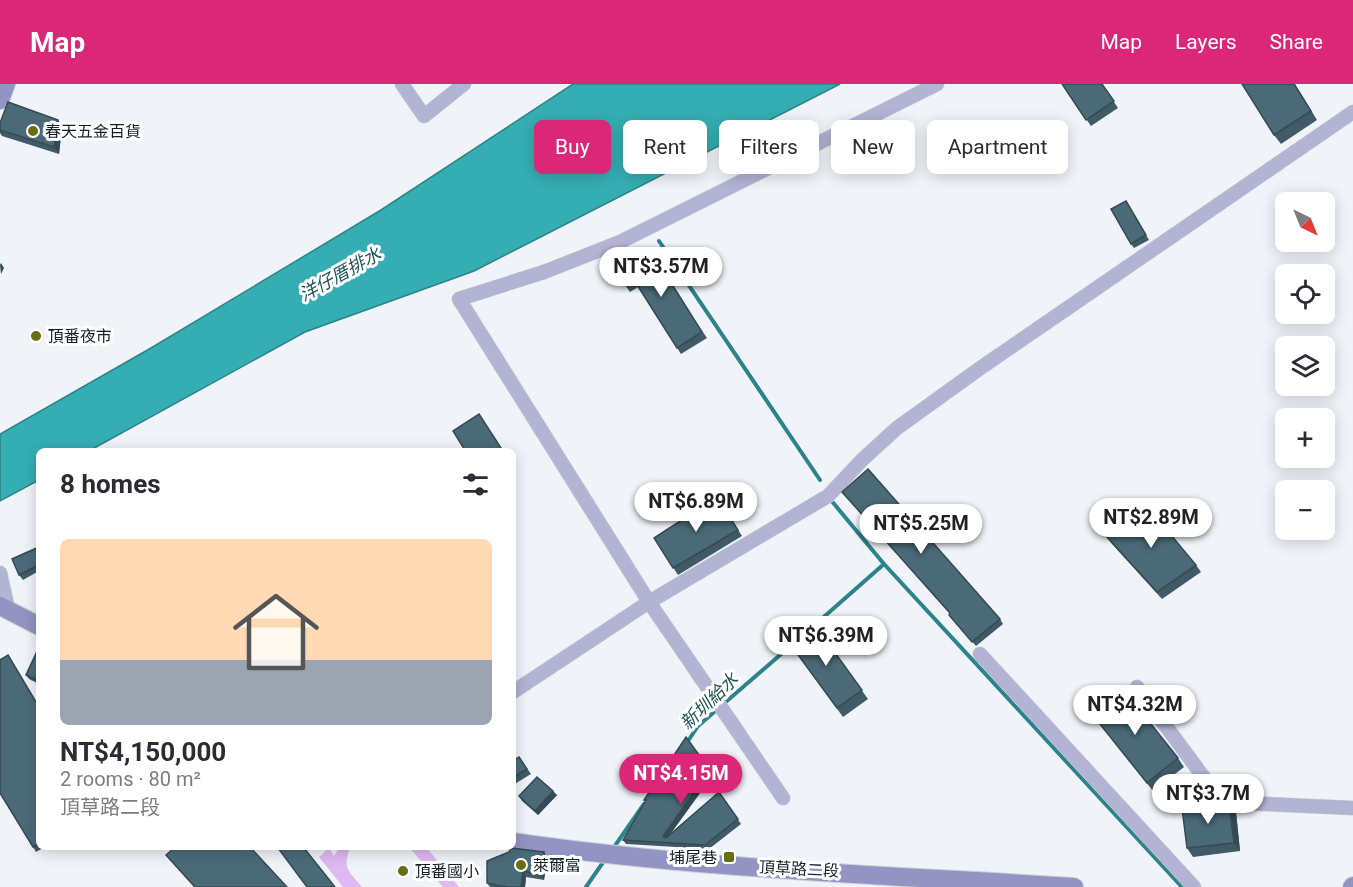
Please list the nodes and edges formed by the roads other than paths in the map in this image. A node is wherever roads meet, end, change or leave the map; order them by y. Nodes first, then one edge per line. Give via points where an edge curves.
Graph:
1 (6, 84) edge
2 (402, 84) edge
3 (464, 84) edge
4 (937, 84) edge
5 (0, 100) edge
6 (1353, 112) edge
7 (0, 573) edge
8 (649, 602) junction
9 (4, 608) edge
10 (36, 624) edge
11 (980, 654) dead end
12 (1137, 687) dead end
13 (516, 690) edge
14 (783, 798) dead end
15 (1353, 808) edge
16 (516, 842) edge
17 (1074, 887) edge
18 (1194, 887) edge

1 - 5 street
2 - 3 street via 424,116
4 - 8 street via 620,242 459,299
6 - 8 street via 897,428 828,496
7 - 9 street
8 - 13 street
8 - 14 street
9 - 10 street
11 - 18 street
12 - 15 street via 1222,802
16 - 17 street, 頂草路二段 via 719,865

